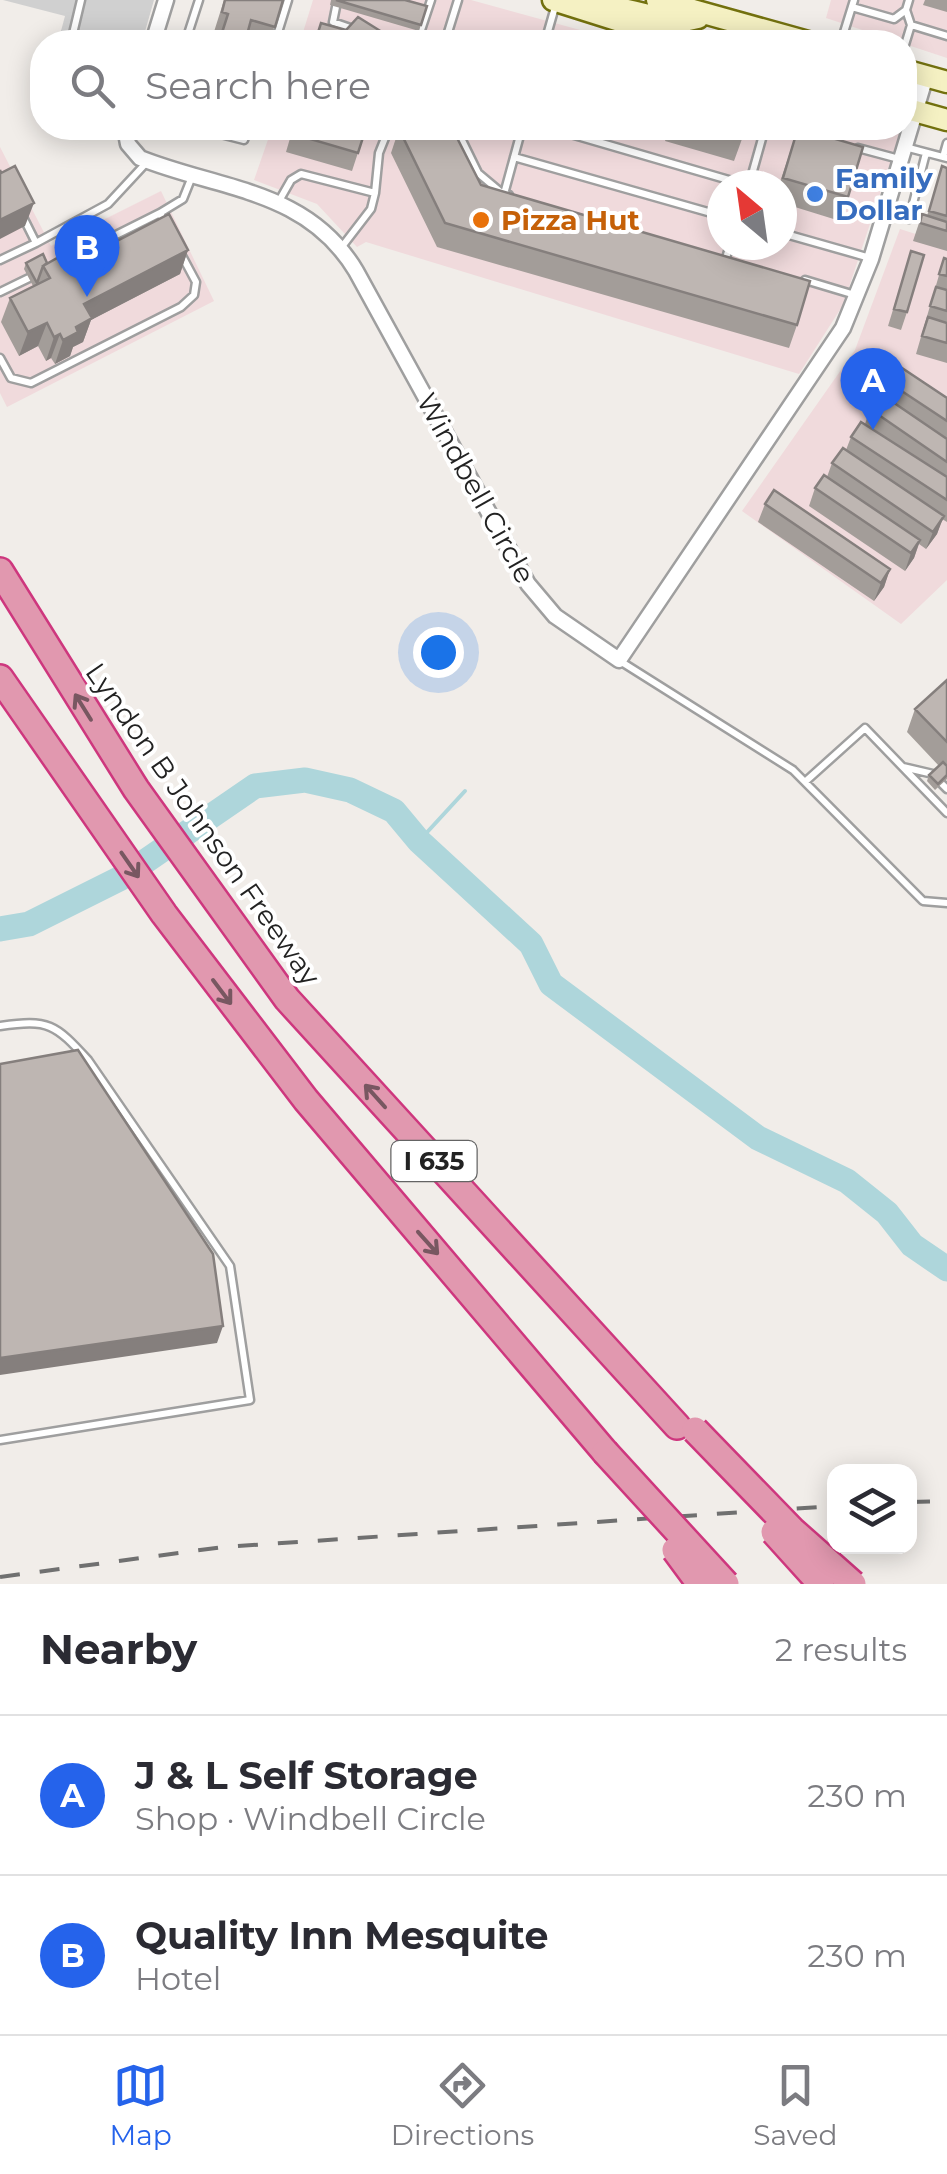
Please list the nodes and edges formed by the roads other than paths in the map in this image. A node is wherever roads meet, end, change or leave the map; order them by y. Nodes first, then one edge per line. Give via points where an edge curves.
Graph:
1 (81, 0) edge
2 (166, 0) edge
3 (198, 0) edge
4 (288, 0) edge
5 (420, 0) edge
6 (458, 0) edge
7 (555, 0) edge
8 (657, 0) edge
9 (909, 0) edge
10 (430, 1) edge
11 (681, 3) edge
12 (853, 3) edge
13 (703, 6) edge
14 (336, 7) edge
15 (579, 8) junction
16 (906, 10) junction
17 (911, 26) junction
18 (73, 30) edge
19 (157, 30) edge
20 (189, 30) edge
21 (279, 30) edge
22 (358, 30) edge
23 (422, 30) edge
24 (449, 30) edge
25 (547, 30) edge
26 (648, 30) edge
27 (773, 30) edge
28 (844, 30) edge
29 (910, 30) edge
30 (947, 36) edge
31 (917, 74) edge
32 (926, 76) junction
33 (947, 82) edge
34 (917, 95) edge
35 (917, 112) edge
36 (947, 120) edge
37 (127, 140) edge
38 (385, 140) edge
39 (462, 140) edge
40 (519, 140) edge
41 (591, 140) edge
42 (762, 140) edge
43 (904, 140) edge
44 (947, 143) edge
45 (843, 144) edge
46 (902, 153) junction
47 (926, 153) junction
48 (514, 157) junction
49 (945, 158) edge
50 (147, 161) junction
51 (752, 170) edge
52 (194, 173) junction
53 (707, 173) edge
54 (374, 193) junction
55 (504, 194) junction
56 (523, 200) edge
57 (279, 202) junction
58 (707, 212) edge
59 (22, 214) edge
60 (160, 214) junction
61 (885, 214) junction
62 (169, 230) edge
63 (797, 237) edge
64 (36, 242) junction
65 (178, 248) edge
66 (340, 249) junction
67 (871, 259) junction
68 (0, 260) edge
69 (734, 260) edge
70 (745, 263) edge
71 (45, 270) edge
72 (29, 278) edge
73 (802, 280) edge
74 (0, 292) edge
75 (859, 296) junction
76 (0, 358) edge
77 (0, 571) edge
78 (619, 660) junction
79 (0, 678) edge
80 (903, 768) junction
81 (934, 774) edge
82 (806, 781) junction
83 (947, 813) edge
84 (947, 903) edge
85 (0, 1026) edge
86 (686, 1428) junction
87 (0, 1440) edge
88 (605, 1452) junction
89 (700, 1584) edge
90 (726, 1584) edge
91 (821, 1584) edge
92 (854, 1584) edge

1 - 18 lane
2 - 19 street
3 - 20 lane
4 - 21 lane
5 - 10 lane
6 - 24 lane
7 - 15 main road
7 - 25 lane
8 - 11 main road
9 - 16 lane
10 - 23 lane
11 - 13 main road
12 - 16 lane via 894,18
12 - 28 lane
13 - 15 main road via 698,18 681,21 619,4
13 - 27 main road
14 - 22 lane via 332,19
15 - 26 main road
16 - 17 lane
17 - 29 lane
17 - 30 lane
31 - 32 main road
32 - 33 main road
32 - 34 street
35 - 36 main road
37 - 50 street
38 - 54 lane
39 - 55 lane via 478,173
40 - 48 lane
41 - 53 lane
42 - 51 lane
43 - 46 street
44 - 49 lane
45 - 46 lane
46 - 47 lane
46 - 61 street
47 - 49 lane
47 - 61 lane via 909,219
48 - 55 lane
48 - 58 lane
50 - 52 street, Windbell Circle
50 - 64 lane via 108,204
52 - 57 street, Windbell Circle
52 - 60 lane via 183,199
54 - 57 lane via 301,174
54 - 66 lane via 371,209
55 - 56 lane
57 - 66 street, Windbell Circle via 318,225
59 - 64 lane
60 - 62 lane
60 - 71 lane
61 - 67 street
63 - 67 lane
64 - 68 lane
65 - 76 lane via 196,282 181,307 31,383 11,378
66 - 78 street, Windbell Circle via 528,584 555,616
67 - 75 street
69 - 70 lane
72 - 74 lane
73 - 75 lane
75 - 78 street
86 -> 77 highway, Lyndon B Johnson Freeway / I 635 via 286,999 136,789
78 - 82 lane
79 -> 88 highway, I 635 via 164,914 317,1114
80 - 81 lane
80 - 82 lane via 865,728
80 - 83 lane
82 - 84 lane via 923,901
85 - 87 lane via 39,1020 60,1029 230,1266 250,1400
86 - 91 highway, bridge
86 - 92 highway, bridge
88 - 89 highway, bridge
88 - 90 highway, I 635, bridge

